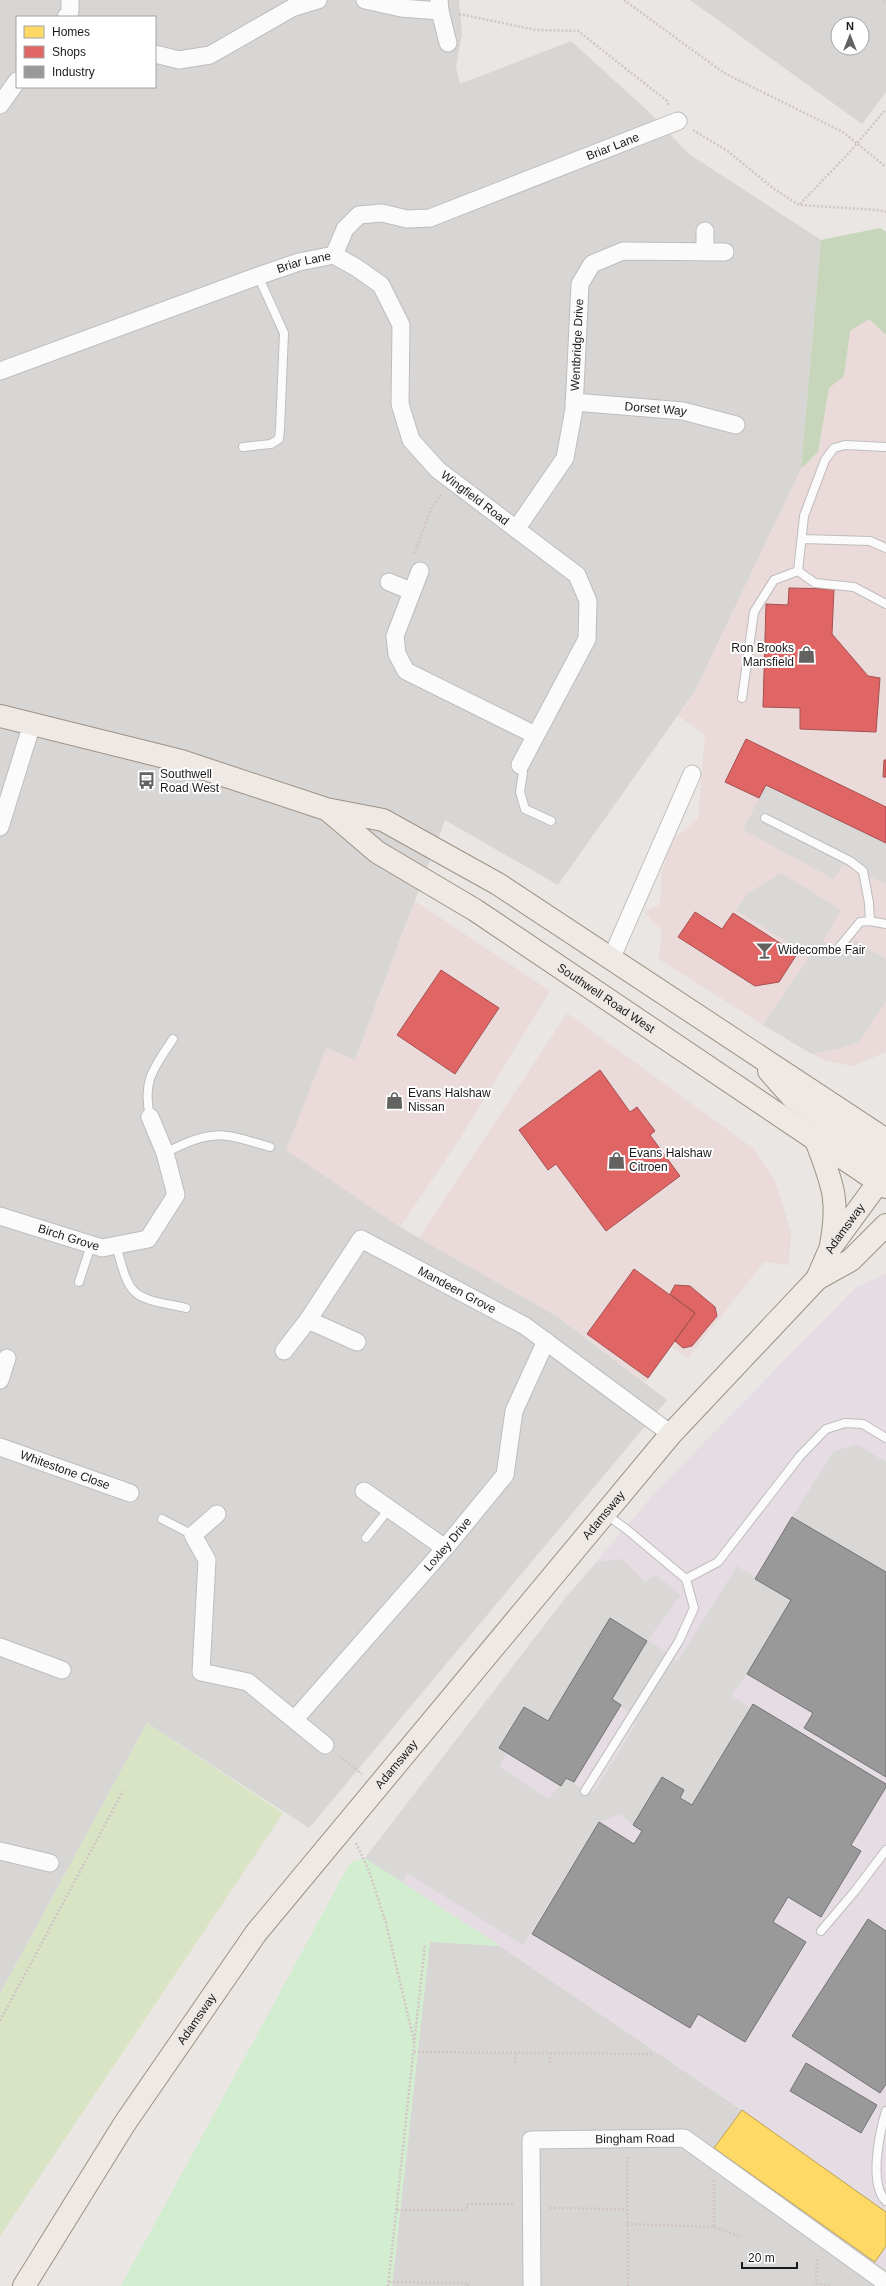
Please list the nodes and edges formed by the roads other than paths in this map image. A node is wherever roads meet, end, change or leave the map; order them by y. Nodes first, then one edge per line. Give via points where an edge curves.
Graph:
1 (318, 0) edge
2 (366, 0) edge
3 (291, 4) edge
4 (439, 6) edge
5 (448, 43) dead end
6 (156, 54) edge
7 (16, 82) edge
8 (0, 105) edge
9 (678, 121) road end
10 (705, 231) dead end
11 (705, 252) junction
12 (725, 252) dead end
13 (334, 255) junction
14 (258, 276) junction
15 (0, 371) edge
16 (574, 402) junction
17 (736, 425) dead end
18 (243, 447) dead end
19 (886, 447) edge
20 (517, 528) junction
21 (802, 539) junction
22 (886, 548) edge
23 (420, 570) road end
24 (798, 570) junction
25 (389, 582) dead end
26 (411, 591) junction
27 (886, 604) edge
28 (742, 698) dead end
29 (0, 716) edge
30 (32, 724) junction
31 (535, 735) junction
32 (520, 765) joint
33 (692, 774) dead end
34 (326, 809) junction
35 (765, 818) dead end
36 (550, 821) dead end
37 (0, 827) edge
38 (870, 921) junction
39 (886, 924) edge
40 (837, 950) dead end
41 (611, 959) junction
42 (174, 1039) dead end
43 (749, 1049) junction
44 (150, 1117) joint
45 (816, 1140) junction
46 (886, 1140) edge
47 (270, 1148) dead end
48 (165, 1153) junction
49 (886, 1162) edge
50 (884, 1181) edge
51 (0, 1216) edge
52 (886, 1225) edge
53 (91, 1245) junction
54 (116, 1246) junction
55 (831, 1247) junction
56 (817, 1279) junction
57 (79, 1282) dead end
58 (186, 1308) dead end
59 (308, 1320) junction
60 (546, 1341) junction
61 (357, 1342) dead end
62 (284, 1350) dead end
63 (7, 1358) dead end
64 (0, 1380) edge
65 (671, 1434) junction
66 (886, 1438) edge
67 (0, 1447) edge
68 (364, 1491) dead end
69 (130, 1493) dead end
70 (389, 1509) junction
71 (217, 1514) dead end
72 (604, 1514) junction
73 (162, 1519) dead end
74 (193, 1535) junction
75 (366, 1538) dead end
76 (445, 1548) junction
77 (686, 1579) junction
78 (0, 1647) edge
79 (62, 1670) dead end
80 (295, 1719) junction
81 (325, 1745) road end
82 (585, 1791) dead end
83 (886, 1850) edge
84 (0, 1851) edge
85 (50, 1863) dead end
86 (821, 1931) dead end
87 (886, 2110) edge
88 (886, 2200) edge
89 (886, 2283) edge
90 (24, 2286) edge
91 (532, 2286) edge

1 - 3 street
2 - 4 street via 401,8
3 - 6 street via 210,55 179,60
4 - 5 street
7 - 8 street
9 - 13 street, Briar Lane via 430,218 407,219 382,213 359,215 345,229
10 - 11 street
11 - 12 street, Wentbridge Drive
11 - 16 street, Wentbridge Drive via 623,251 592,264 580,284
13 - 14 street, Briar Lane via 299,262
13 - 20 street, Wingfield Road via 381,285 401,325 400,404 411,440 438,470
14 - 15 street, Briar Lane
14 - 18 lane via 284,333 280,429 279,439 272,444
16 - 17 street, Dorset Way via 683,411
16 - 20 street, Wentbridge Drive via 565,458
19 - 21 lane via 845,445 834,448 825,460 804,516
20 - 31 street, Wingfield Road via 577,575 588,601 587,639
21 - 22 lane via 870,541
21 - 24 lane
23 - 26 street
24 - 27 lane via 815,584 854,588
24 - 28 lane via 774,580 754,612
25 - 26 street
26 - 31 street via 395,636 396,654 406,671
29 - 30 main road, Southwell Road West
30 - 34 main road, Southwell Road West via 181,761
30 - 37 street
31 - 32 street, Wingfield Road
32 - 36 lane via 524,772 520,792 525,809
33 - 41 street
34 - 41 main road, Southwell Road West via 383,820 498,884
34 - 45 main road, Southwell Road West via 377,852 475,910
35 - 38 lane via 850,860 863,871
38 - 39 lane
38 - 40 lane via 860,922
41 - 43 main road, Southwell Road West
42 - 44 lane via 150,1078 146,1098
43 - 46 main road, Southwell Road West
43 - 49 main road via 793,1098
44 - 48 street, Birch Grove
45 - 50 main road, Southwell Road West
45 - 55 main road via 835,1196 836,1219
47 - 48 lane via 229,1135 210,1135 193,1138
48 - 54 street, Birch Grove via 176,1195 148,1238
50 - 55 main road, Adamsway
51 - 53 street, Birch Grove
52 - 56 main road, Adamsway via 851,1260
53 - 54 street, Birch Grove via 102,1248
53 - 57 lane
54 - 58 lane via 127,1279 136,1292 151,1299
55 - 56 main road, Adamsway
56 - 65 main road, Adamsway
59 - 60 street, Mandeen Grove via 361,1238 525,1326
59 - 61 street
59 - 62 street
60 - 65 street, Mandeen Grove
60 - 76 street, Loxley Drive via 514,1411 505,1474
63 - 64 street
65 - 72 main road, Adamsway
66 - 77 lane via 863,1424 845,1423 826,1429 800,1456 718,1562
67 - 69 street, Whitestone Close
68 - 70 street
70 - 75 lane
70 - 76 street
71 - 74 street
72 - 77 lane via 625,1528
72 - 90 main road, Adamsway via 256,1933 125,2123
73 - 74 lane
74 - 80 street via 207,1560 202,1672 248,1682
76 - 80 street, Loxley Drive
77 - 82 lane via 694,1608 679,1641
78 - 79 street
80 - 81 street
83 - 86 lane
84 - 85 street
87 - 88 lane via 880,2133 877,2172 878,2188
89 - 91 street, Bingham Road via 684,2138 531,2140

